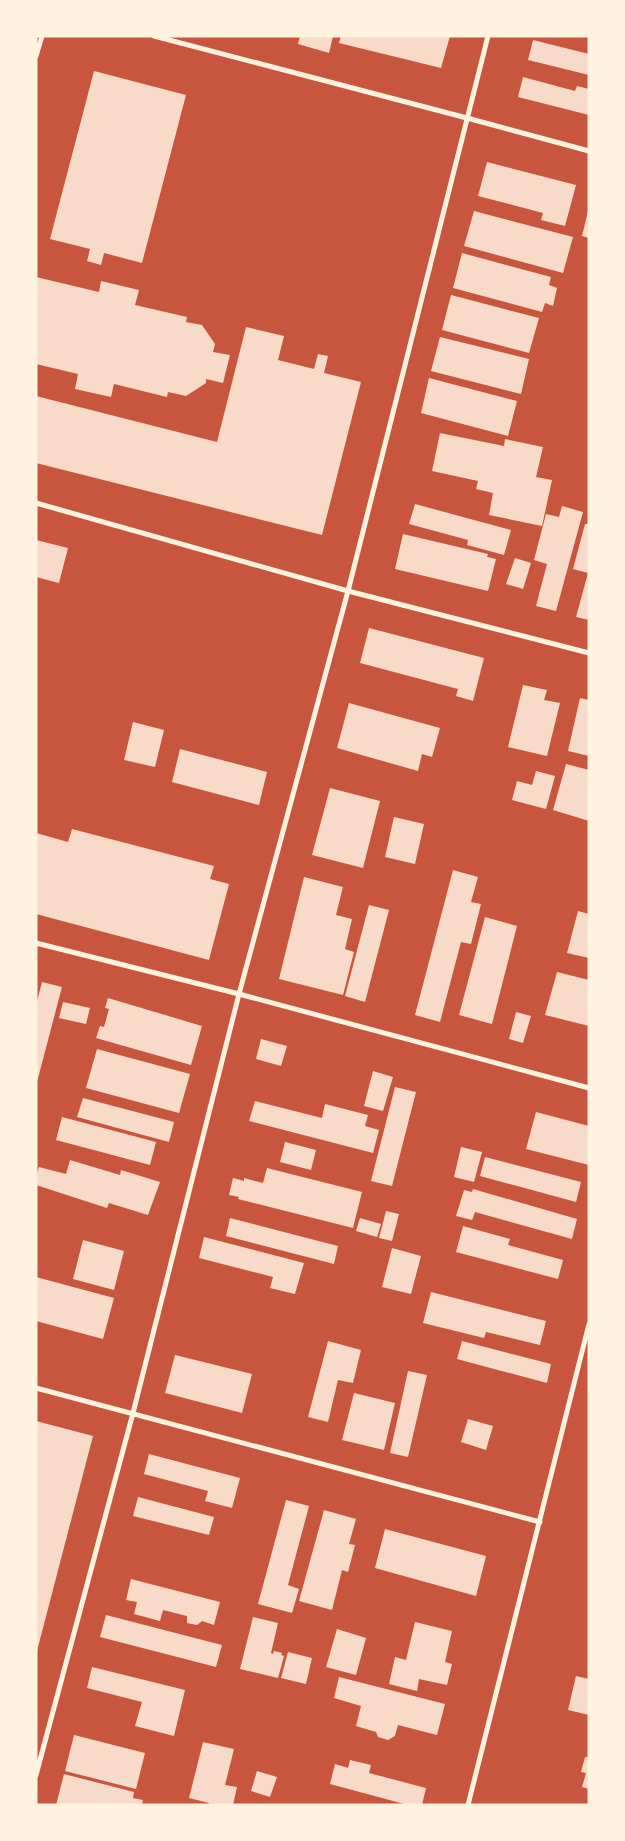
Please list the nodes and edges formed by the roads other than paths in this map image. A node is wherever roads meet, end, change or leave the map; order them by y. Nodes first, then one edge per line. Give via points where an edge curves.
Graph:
1 (42, 36) edge
2 (154, 36) edge
3 (488, 36) edge
4 (36, 56) edge
5 (467, 118) junction
6 (589, 151) edge
7 (36, 504) edge
8 (348, 591) junction
9 (589, 653) edge
10 (36, 943) edge
11 (239, 994) junction
12 (589, 1088) edge
13 (589, 1324) edge
14 (36, 1388) edge
15 (132, 1414) junction
16 (540, 1522) junction
17 (36, 1775) edge
18 (468, 1805) edge

1 - 4 street
2 - 5 street
3 - 5 street
5 - 6 street
5 - 8 street
7 - 8 street
8 - 9 street
8 - 11 street
10 - 11 street
11 - 12 street
11 - 15 street
13 - 16 street
14 - 15 street
15 - 16 street
15 - 17 street
16 - 18 street

